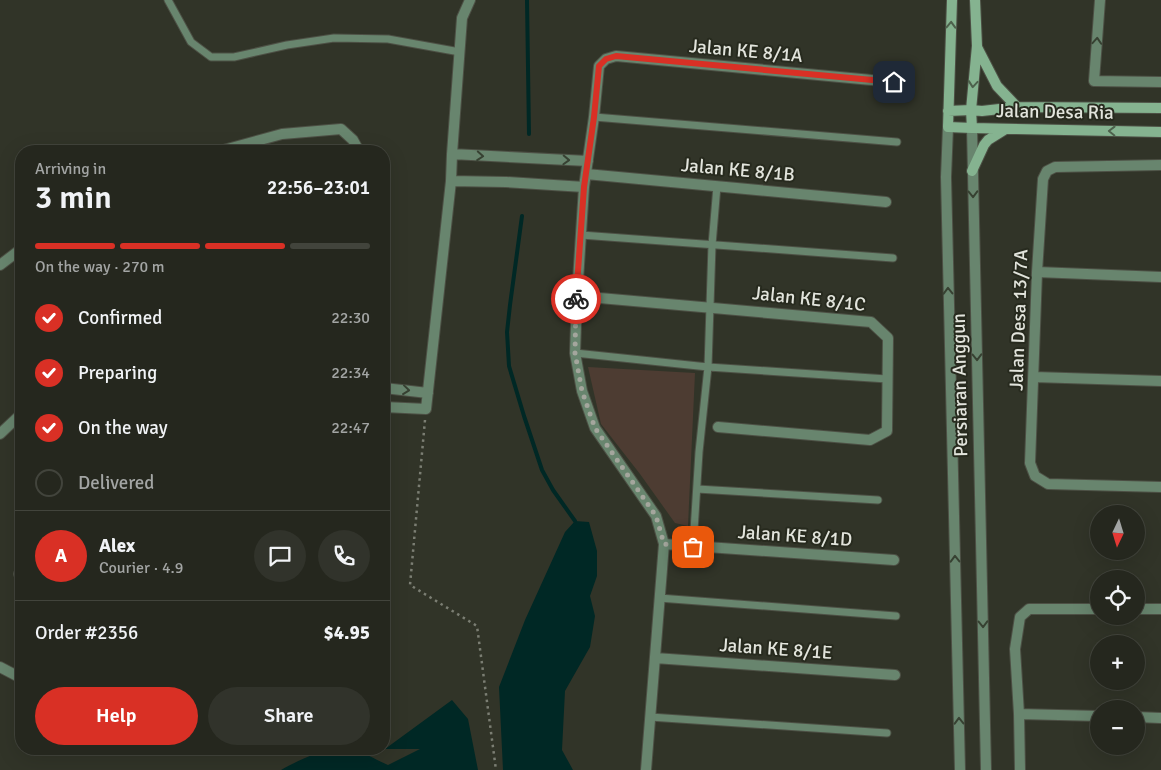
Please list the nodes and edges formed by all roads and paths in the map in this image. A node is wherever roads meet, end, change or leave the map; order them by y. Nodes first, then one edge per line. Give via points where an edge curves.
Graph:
1 (168, 0) edge
2 (470, 0) edge
3 (952, 0) edge
4 (975, 0) edge
5 (1100, 0) edge
6 (977, 46) junction
7 (460, 52) junction
8 (894, 82) dead end
9 (1161, 82) edge
10 (1017, 107) junction
11 (1161, 108) edge
12 (971, 110) junction
13 (948, 111) junction
14 (594, 117) junction
15 (948, 126) junction
16 (972, 128) junction
17 (1005, 129) junction
18 (1161, 132) edge
19 (897, 142) dead end
20 (242, 145) edge
21 (356, 145) edge
22 (452, 154) junction
23 (588, 161) junction
24 (1161, 165) edge
25 (972, 171) junction
26 (586, 174) junction
27 (451, 181) junction
28 (717, 186) junction
29 (584, 187) junction
30 (886, 202) dead end
31 (581, 235) junction
32 (712, 245) junction
33 (15, 254) edge
34 (893, 258) dead end
35 (0, 265) edge
36 (1038, 272) junction
37 (1161, 277) edge
38 (577, 296) junction
39 (710, 307) junction
40 (575, 353) junction
41 (708, 367) junction
42 (1034, 377) junction
43 (887, 379) junction
44 (1161, 381) edge
45 (390, 389) edge
46 (428, 393) junction
47 (390, 407) edge
48 (426, 409) junction
49 (15, 420) edge
50 (718, 427) dead end
51 (0, 434) edge
52 (1161, 487) edge
53 (697, 489) junction
54 (878, 500) dead end
55 (664, 544) junction
56 (693, 547) junction
57 (894, 560) dead end
58 (659, 598) junction
59 (1090, 609) edge
60 (1145, 609) edge
61 (1161, 609) edge
62 (896, 616) dead end
63 (654, 658) junction
64 (0, 667) edge
65 (15, 675) edge
66 (895, 675) dead end
67 (1019, 714) junction
68 (1090, 716) edge
69 (650, 717) junction
70 (1145, 717) edge
71 (1161, 718) edge
72 (887, 733) dead end
73 (496, 770) edge
74 (646, 770) edge
75 (960, 770) edge
76 (986, 770) edge
77 (1020, 770) edge

1 - 7 lane via 190,42 211,57 234,57 334,38 388,39
2 - 7 street via 462,18
13 -> 3 main road, Persiaran Anggun
4 - 6 main road, Persiaran Anggun
9 -> 5 street via 1094,81
6 - 10 main road via 997,86
6 -> 12 main road, Persiaran Anggun
7 - 22 street
8 - 14 street, Jalan KE 8/1A via 616,56 599,66
10 - 11 main road, Jalan Desa Ria
10 - 12 main road, Jalan Desa Ria
12 - 13 main road, Jalan Desa Ria
12 - 16 main road, Persiaran Anggun
13 - 15 main road, Persiaran Anggun
14 - 19 lane
14 - 23 street
15 - 16 main road, Jalan Desa Ria
75 -> 15 street, Persiaran Anggun via 946,177
16 - 17 main road, Jalan Desa Ria
16 - 25 street, Persiaran Anggun
18 -> 17 main road, Jalan Desa Ria
17 - 25 main road via 984,145
20 - 21 street via 282,134 341,129
22 -> 23 street
22 - 27 street
23 - 26 street
24 - 36 street, Jalan Desa 13/7A via 1055,167 1047,171 1043,179
25 -> 76 street, Persiaran Anggun
26 - 28 street, Jalan KE 8/1B
26 - 29 street
27 - 29 street
27 - 46 street
28 - 30 street, Jalan KE 8/1B
28 - 32 lane
29 - 31 street
31 - 32 lane
31 - 38 street
32 - 34 lane
32 - 39 lane
33 - 35 street
36 - 37 street
36 - 42 street, Jalan Desa 13/7A
38 - 39 street, Jalan KE 8/1C
38 - 40 street
39 - 41 lane
39 - 43 street, Jalan KE 8/1C via 871,322 888,338
40 - 41 lane
40 - 55 street via 582,391 595,428 656,516
41 - 43 lane
41 - 53 lane
42 - 44 street
42 - 52 street, Jalan Desa 13/7A via 1030,463 1035,476 1048,484
43 - 50 street, Jalan KE 8/1C via 888,431 870,440
45 -> 46 street
46 - 48 street
47 - 48 street
48 - 73 path via 410,585 477,626
49 - 51 street
53 - 54 lane
53 - 56 lane
55 - 56 street, Jalan KE 8/1D
55 - 58 street
56 - 57 street, Jalan KE 8/1D
58 - 62 lane
58 - 63 street
59 - 67 street via 1029,609 1020,617 1015,649
60 - 61 street
63 - 66 street, Jalan KE 8/1E
63 - 69 street
64 - 65 street
67 - 68 street
67 - 77 street
69 - 72 lane
69 - 74 street
70 - 71 street

